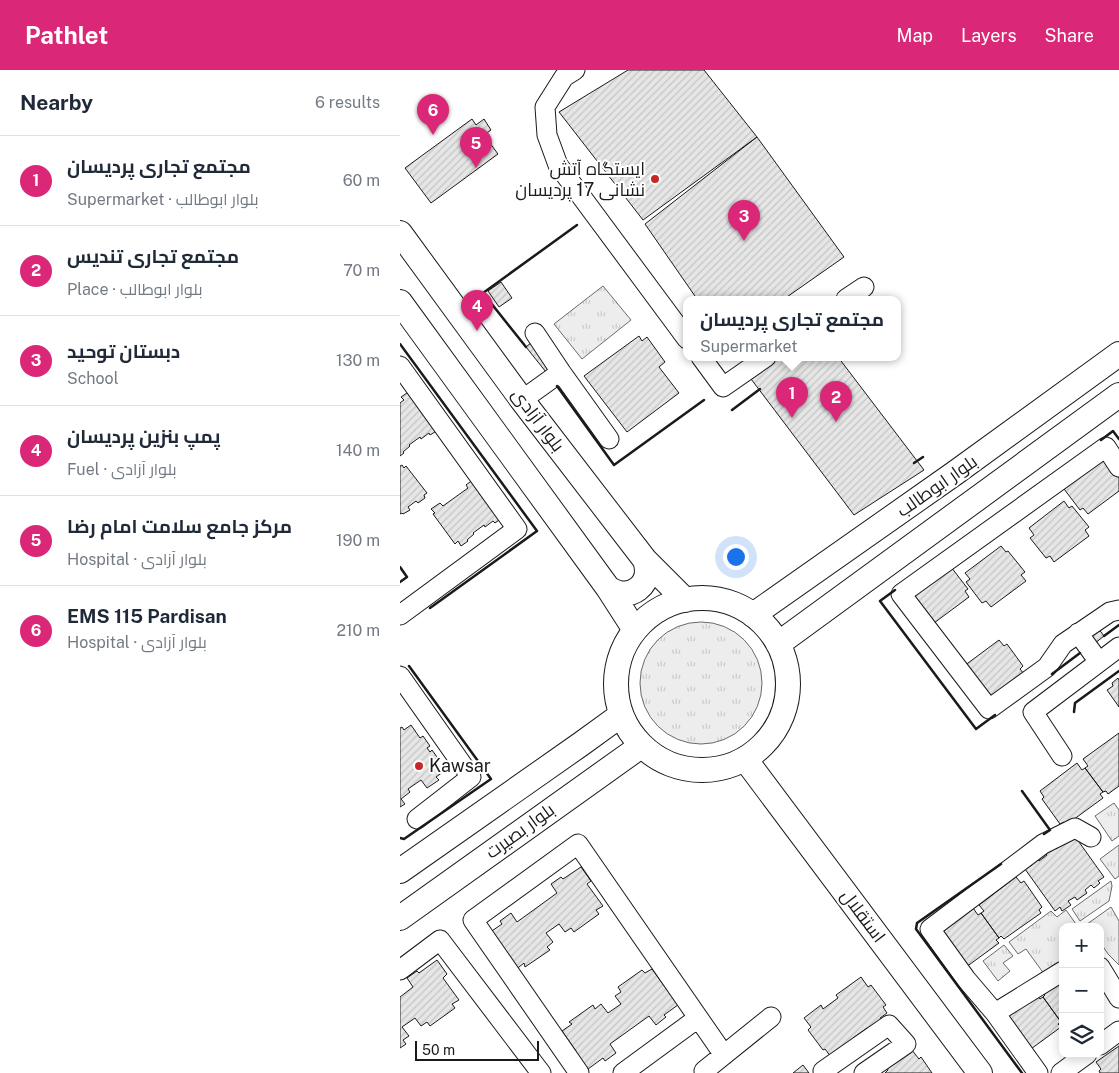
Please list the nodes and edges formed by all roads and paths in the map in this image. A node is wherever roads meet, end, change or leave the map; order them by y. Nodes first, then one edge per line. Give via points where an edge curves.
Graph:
1 (575, 70) edge
2 (400, 233) edge
3 (864, 287) dead end
4 (850, 296) edge
5 (400, 302) edge
6 (535, 333) dead end
7 (683, 334) edge
8 (1119, 354) edge
9 (703, 361) edge
10 (760, 361) edge
11 (400, 366) edge
12 (561, 372) junction
13 (1119, 395) edge
14 (522, 400) junction
15 (609, 439) dead end
16 (1119, 467) edge
17 (645, 560) junction
18 (608, 588) junction
19 (685, 600) junction
20 (1119, 610) edge
21 (400, 615) edge
22 (753, 615) junction
23 (635, 630) junction
24 (1078, 633) junction
25 (778, 644) junction
26 (1119, 647) edge
27 (1099, 662) junction
28 (400, 676) edge
29 (621, 715) junction
30 (641, 746) junction
31 (1062, 756) dead end
32 (746, 759) junction
33 (416, 819) dead end
34 (1091, 837) dead end
35 (400, 871) edge
36 (402, 911) edge
37 (1101, 968) edge
38 (400, 970) edge
39 (1059, 973) edge
40 (1119, 998) edge
41 (995, 1013) junction
42 (771, 1017) dead end
43 (698, 1018) junction
44 (1119, 1032) edge
45 (1104, 1042) edge
46 (724, 1055) junction
47 (1081, 1058) edge
48 (541, 1073) edge
49 (579, 1073) edge
50 (623, 1073) edge
51 (705, 1073) edge
52 (824, 1073) edge
53 (864, 1073) edge
54 (980, 1073) edge
55 (1038, 1073) edge
56 (1060, 1073) edge

1 - 7 street via 564,77 545,107 547,135 558,165
2 - 14 main road, بلوار آزادی
3 - 4 street
5 - 18 main road
6 - 12 street
8 - 22 main road, بلوار ابوطالب
9 - 10 street via 723,387
11 - 21 street via 517,528
12 - 14 street
12 - 15 street
13 - 25 main road, بلوار ابوطالب
14 - 17 main road, بلوار آزادی
16 - 24 street via 1106,447 901,594 989,709 1047,667 1063,644
17 - 18 main road via 648,570 638,589 617,593
17 - 19 main road, بلوار آزادی
18 - 23 main road
19 - 22 main road via 709,598 732,604
19 - 23 main road via 658,610
20 - 24 street via 1110,612
22 - 25 main road
23 - 29 main road via 623,648 616,670 616,693
24 - 27 street
25 - 32 main road via 787,668 788,695 780,720 766,742
26 - 27 street
27 - 31 street via 1033,712
28 - 33 street via 471,777
29 - 30 main road
29 - 35 main road, بلوار بصیرت
30 - 32 main road via 680,768 725,767
30 - 36 main road, بلوار بصیرت
32 - 54 main road, استقلال
34 - 41 street via 1076,828 1043,844 930,929
37 - 40 street
38 - 48 street via 440,940
39 - 41 street
41 - 55 street
42 - 46 street
43 - 46 street
43 - 49 street via 578,844 473,920
43 - 50 street
44 - 45 street
46 - 51 street
47 - 56 street
52 - 53 street via 889,1025 906,1044

